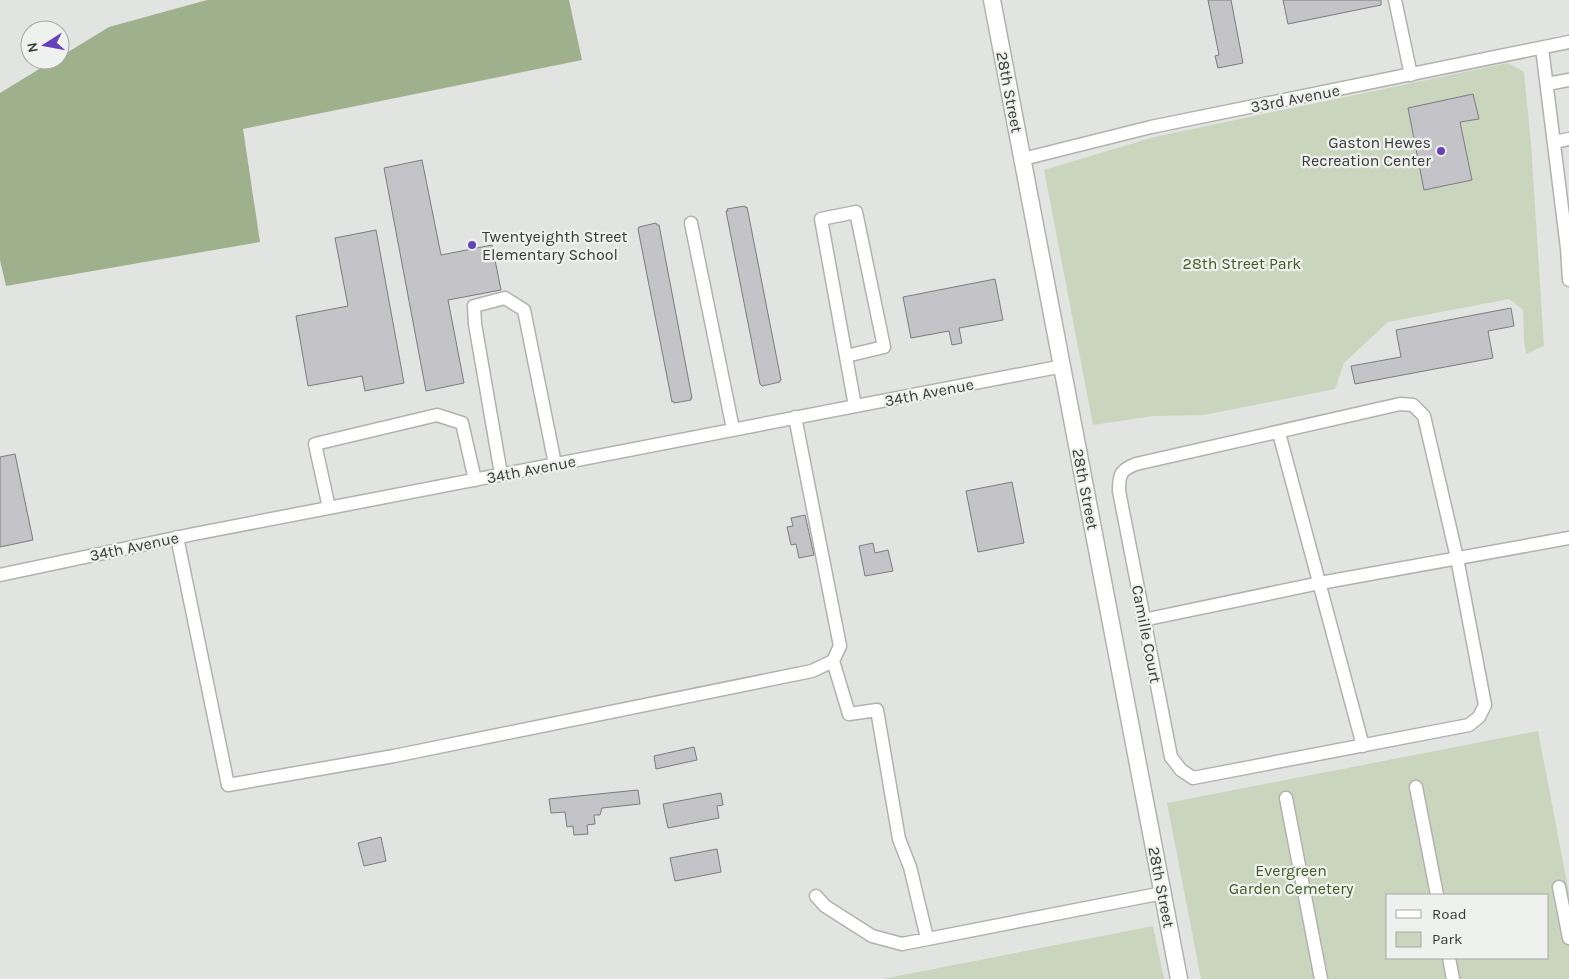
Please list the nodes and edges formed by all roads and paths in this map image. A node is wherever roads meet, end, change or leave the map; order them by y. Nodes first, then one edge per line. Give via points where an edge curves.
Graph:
1 (992, 0) edge
2 (1395, 0) edge
3 (1569, 42) edge
4 (1542, 48) junction
5 (1411, 75) junction
6 (1569, 80) edge
7 (1547, 84) junction
8 (1569, 139) edge
9 (1554, 142) junction
10 (1023, 159) junction
11 (691, 222) dead end
12 (1568, 262) edge
13 (1569, 280) edge
14 (846, 356) junction
15 (1063, 366) junction
16 (855, 406) junction
17 (795, 417) junction
18 (734, 429) junction
19 (1279, 433) junction
20 (555, 464) junction
21 (501, 474) junction
22 (475, 480) junction
23 (329, 508) junction
24 (177, 537) junction
25 (1569, 538) edge
26 (1457, 558) junction
27 (0, 575) edge
28 (1320, 583) junction
29 (1143, 620) junction
30 (833, 661) junction
31 (1363, 746) junction
32 (1416, 787) dead end
33 (1286, 798) dead end
34 (1559, 887) dead end
35 (1163, 893) junction
36 (1437, 894) edge
37 (816, 896) dead end
38 (927, 938) junction
39 (1569, 938) edge
40 (1449, 959) edge
41 (1179, 979) edge
42 (1321, 979) edge
43 (1453, 979) edge

1 - 10 main road, 28th Street
2 - 5 street
3 - 4 street, 33rd Avenue
4 - 5 street, 33rd Avenue
4 - 7 street
5 - 10 street, 33rd Avenue via 1151,127
6 - 7 street
7 - 9 street
8 - 9 street
9 - 12 street
10 - 15 main road, 28th Street
11 - 18 street
12 - 13 street
14 - 14 street via 821,219 856,212 884,348
14 - 16 street
15 - 16 street, 34th Avenue
15 - 35 main road, 28th Street
16 - 17 street, 34th Avenue
17 - 18 street, 34th Avenue
17 - 30 street via 840,646
18 - 20 street, 34th Avenue
19 - 26 street, Camille Court via 1400,404 1413,406 1424,416
19 - 28 street
19 - 29 street, Camille Court via 1136,464 1126,468 1119,477
20 - 21 street, 34th Avenue
20 - 21 street via 524,310 505,298 474,306
21 - 22 street, 34th Avenue
22 - 23 street, 34th Avenue
22 - 23 street via 462,423 437,415 315,444
23 - 24 street, 34th Avenue
24 - 27 street, 34th Avenue
24 - 30 street via 228,785 394,756 812,671
25 - 26 street
26 - 28 street
26 - 31 street, Camille Court via 1485,705 1479,717 1469,725
28 - 29 street
28 - 31 street
29 - 31 street, Camille Court via 1171,758 1193,778
30 - 38 street via 849,714 877,710 899,839 910,867
32 - 36 street
33 - 42 street
34 - 39 street
35 - 38 street
35 - 41 main road, 28th Street
37 - 38 street via 825,906 872,936 902,944
40 - 43 street

